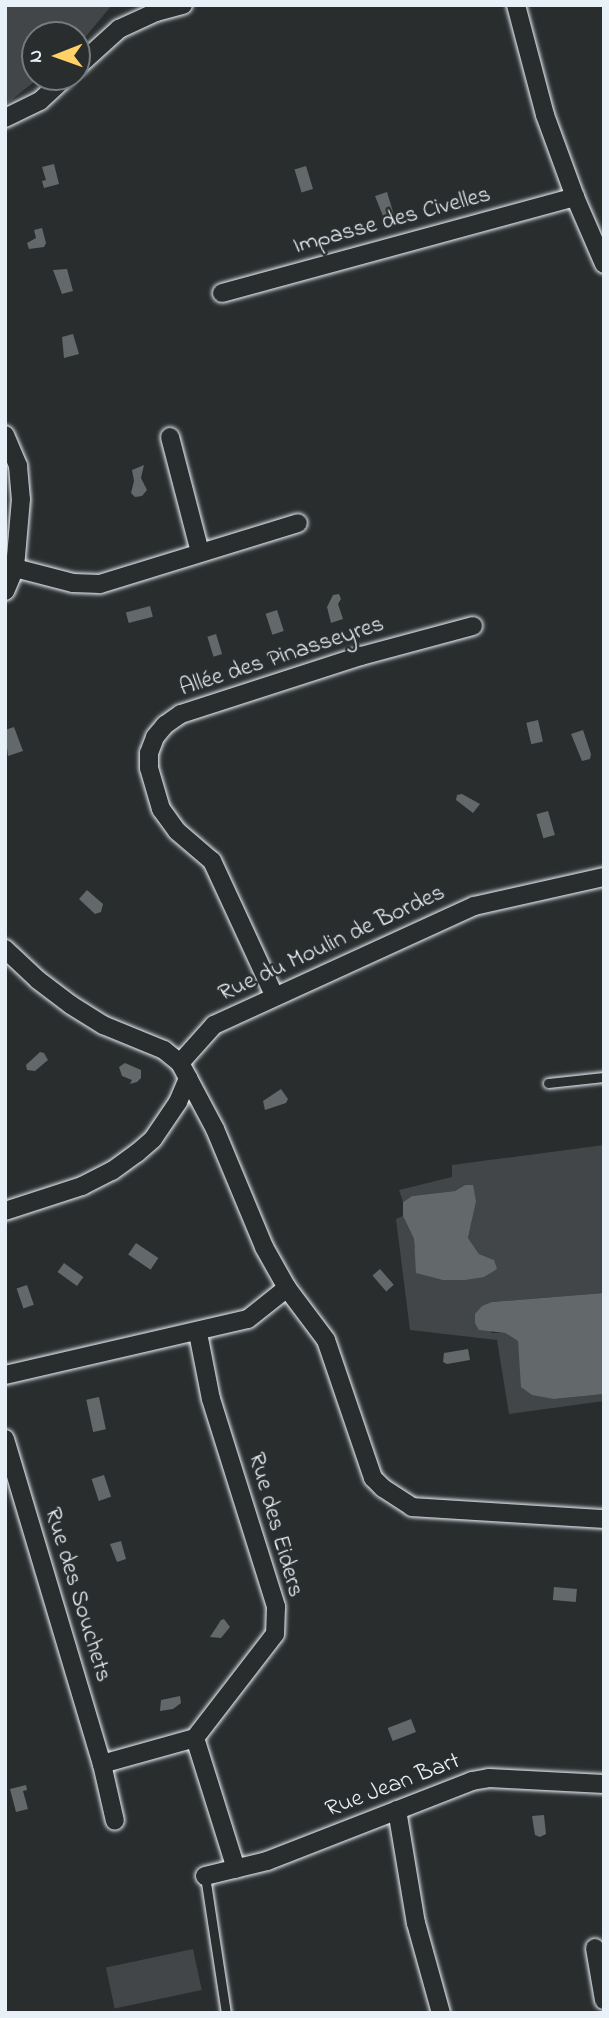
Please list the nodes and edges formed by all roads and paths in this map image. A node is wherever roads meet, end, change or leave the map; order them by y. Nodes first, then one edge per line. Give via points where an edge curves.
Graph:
1 (183, 5) edge
2 (516, 5) edge
3 (91, 54) edge
4 (51, 91) edge
5 (5, 118) edge
6 (575, 197) junction
7 (604, 264) edge
8 (222, 293) dead end
9 (5, 435) edge
10 (170, 437) dead end
11 (298, 523) dead end
12 (200, 552) junction
13 (15, 568) junction
14 (5, 591) edge
15 (473, 626) dead end
16 (604, 877) edge
17 (5, 949) edge
18 (274, 995) junction
19 (184, 1071) junction
20 (604, 1077) edge
21 (548, 1083) dead end
22 (5, 1211) edge
23 (287, 1288) junction
24 (198, 1333) junction
25 (5, 1376) edge
26 (5, 1439) edge
27 (604, 1519) edge
28 (195, 1738) junction
29 (102, 1764) junction
30 (604, 1784) edge
31 (397, 1810) junction
32 (115, 1821) dead end
33 (236, 1869) junction
34 (205, 1876) joint
35 (596, 1948) dead end
36 (604, 2000) edge
37 (226, 2013) edge
38 (441, 2013) edge

1 - 3 street via 119,29
2 - 6 street via 533,77
4 - 5 street
6 - 7 street
6 - 8 street, Impasse des Civelles
9 - 13 street via 18,466 21,499
10 - 12 street
11 - 12 street
12 - 13 street via 100,584 73,583
13 - 14 street
15 - 18 street, Allée des Pinasseyres via 361,656 181,714 155,737 149,768 161,809 177,831 212,861
16 - 18 street, Rue du Moulin de Bordes via 474,906
17 - 19 street via 71,1005 103,1025 164,1050
18 - 19 street, Rue du Moulin de Bordes via 214,1025
19 - 22 street, Rue du Moulin de Bordes via 162,1127 137,1153 82,1186
19 - 23 street
20 - 21 lane
23 - 24 street via 248,1319
23 - 27 street via 326,1340 373,1478 398,1499 412,1507
24 - 25 street
24 - 28 street, Rue des Eiders via 211,1399 276,1606 275,1634
26 - 29 street, Rue des Souchets
28 - 29 street
28 - 33 street
29 - 32 street, Rue des Souchets
30 - 31 street, Rue Jean Bart via 489,1778
31 - 33 street, Rue Jean Bart
31 - 38 street via 416,1923
33 - 34 street, Rue Jean Bart
34 - 37 lane
35 - 36 street

